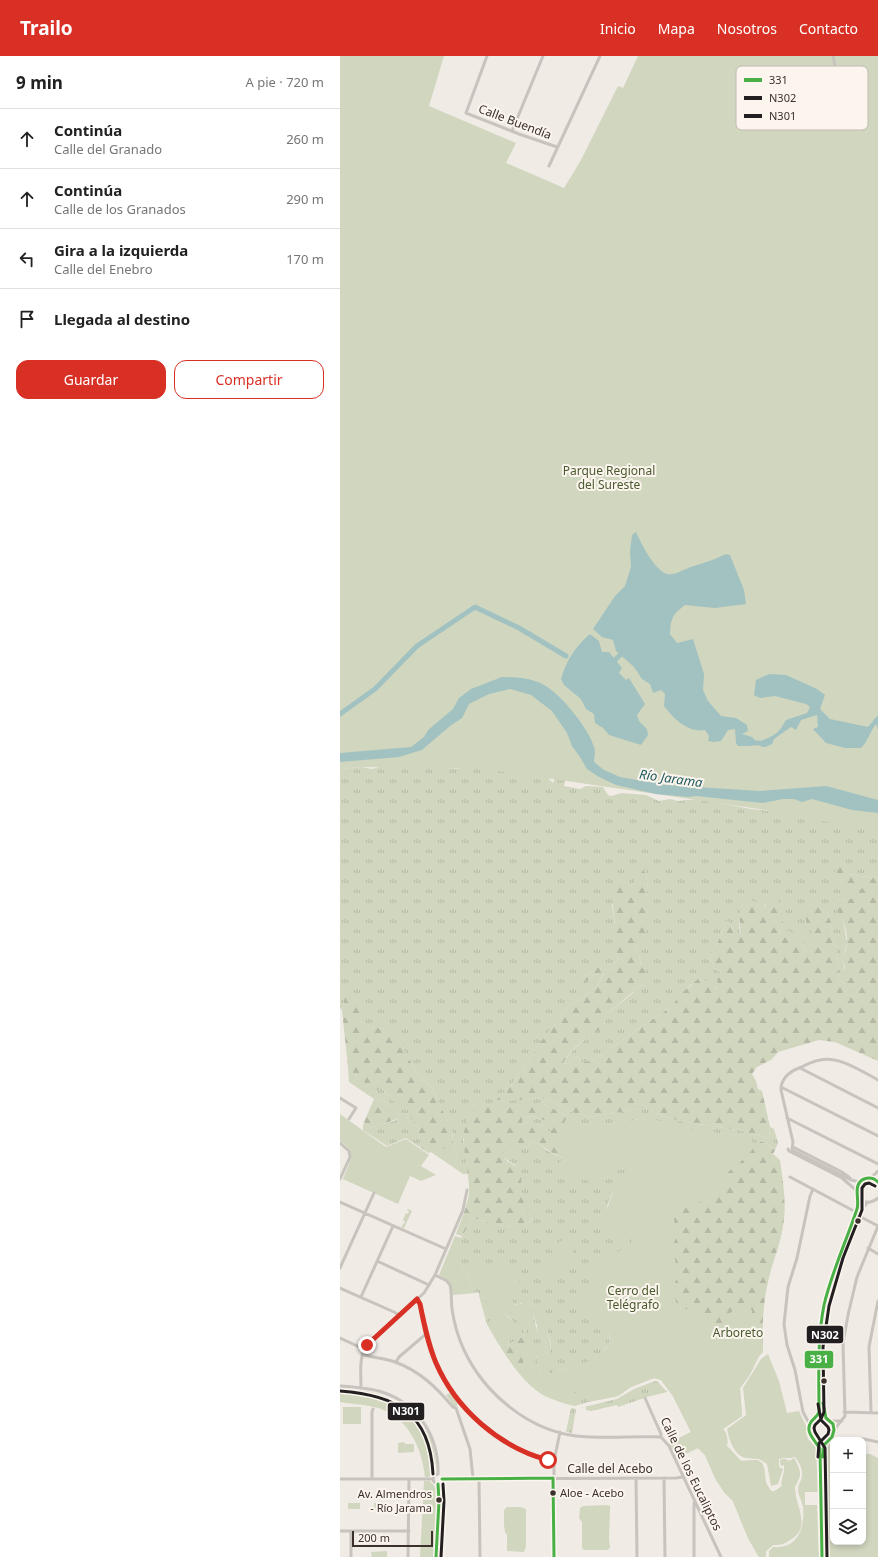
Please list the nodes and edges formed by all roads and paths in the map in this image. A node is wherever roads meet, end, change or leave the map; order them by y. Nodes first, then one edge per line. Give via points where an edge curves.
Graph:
1 (487, 56) edge
2 (543, 56) edge
3 (600, 56) edge
4 (833, 56) edge
5 (835, 66) edge
6 (512, 131) junction
7 (557, 147) junction
8 (549, 166) dead end
9 (801, 1067) junction
10 (878, 1080) edge
11 (781, 1087) junction
12 (340, 1098) edge
13 (878, 1108) edge
14 (349, 1118) dead end
15 (787, 1118) junction
16 (878, 1136) edge
17 (340, 1143) edge
18 (793, 1148) junction
19 (878, 1164) edge
20 (878, 1172) edge
21 (790, 1177) dead end
22 (870, 1178) junction
23 (340, 1180) edge
24 (878, 1181) edge
25 (860, 1182) junction
26 (813, 1189) junction
27 (467, 1190) dead end
28 (857, 1191) junction
29 (374, 1193) dead end
30 (858, 1196) junction
31 (877, 1199) edge
32 (340, 1202) edge
33 (868, 1202) junction
34 (365, 1213) junction
35 (857, 1213) junction
36 (393, 1226) junction
37 (878, 1226) edge
38 (868, 1248) junction
39 (446, 1249) junction
40 (878, 1254) edge
41 (377, 1261) junction
42 (340, 1268) edge
43 (435, 1275) junction
44 (429, 1285) junction
45 (340, 1288) edge
46 (361, 1297) junction
47 (417, 1299) junction
48 (878, 1301) edge
49 (399, 1315) junction
50 (426, 1334) junction
51 (340, 1338) edge
52 (364, 1349) junction
53 (362, 1354) junction
54 (396, 1362) junction
55 (340, 1386) edge
56 (361, 1388) junction
57 (645, 1398) dead end
58 (462, 1404) junction
59 (456, 1408) junction
60 (373, 1409) dead end
61 (844, 1412) junction
62 (871, 1412) junction
63 (878, 1413) edge
64 (804, 1415) junction
65 (826, 1418) junction
66 (815, 1419) junction
67 (842, 1421) junction
68 (831, 1422) junction
69 (810, 1425) junction
70 (834, 1430) junction
71 (560, 1432) junction
72 (661, 1437) junction
73 (827, 1441) junction
74 (816, 1442) junction
75 (878, 1442) edge
76 (554, 1461) junction
77 (438, 1474) junction
78 (683, 1477) junction
79 (473, 1478) junction
80 (479, 1478) junction
81 (553, 1478) junction
82 (636, 1478) junction
83 (664, 1478) junction
84 (372, 1479) junction
85 (409, 1479) junction
86 (432, 1479) junction
87 (442, 1479) junction
88 (340, 1480) edge
89 (438, 1484) junction
90 (694, 1501) junction
91 (698, 1509) junction
92 (694, 1511) junction
93 (340, 1531) edge
94 (351, 1531) junction
95 (409, 1531) junction
96 (351, 1557) edge
97 (408, 1557) edge
98 (436, 1557) edge
99 (480, 1557) edge
100 (554, 1557) edge
101 (637, 1557) edge
102 (665, 1557) edge
103 (694, 1557) edge
104 (721, 1557) edge
105 (824, 1557) edge

1 - 6 street, Calle Buendía via 466,113
2 - 6 street
3 - 7 street
4 - 5 street
6 - 7 street, Calle Buendía
7 - 8 street
9 - 10 street via 821,1059 837,1060
9 - 11 street via 789,1073
9 - 13 street
11 - 15 street
11 - 16 street
12 - 14 street via 356,1108
15 - 18 street
15 - 19 street
17 - 23 street via 349,1151 350,1157
18 - 25 street via 851,1180
18 - 28 street via 788,1150 842,1178
20 - 22 street
20 - 24 street
21 - 26 street
22 - 24 street
22 - 25 street
25 - 28 street
26 - 35 street
26 - 64 street via 788,1286 784,1324
27 - 39 street via 464,1210
28 - 30 street
29 - 34 street
30 - 33 street
30 - 35 street
31 - 33 street
32 - 34 street
33 - 35 street
34 - 36 street
34 - 42 street
35 - 37 street
35 - 65 street via 836,1274 824,1327 822,1393
35 - 66 street via 837,1260 824,1311 819,1339 819,1412
36 - 39 street
36 - 41 street
37 - 38 street
38 - 40 street
38 - 61 street via 857,1277 843,1343
39 - 43 street
41 - 44 street
41 - 46 street
43 - 44 street
43 - 71 street via 450,1285 452,1308 459,1336 471,1364 483,1381 514,1411 541,1426
44 - 47 street
45 - 46 street
46 - 49 street
47 - 49 street
47 - 50 street
48 - 62 street via 870,1347
49 - 52 street
50 - 54 street
50 - 58 street via 435,1362 450,1390
51 - 52 street
52 - 53 street
53 - 54 street
53 - 56 street
54 - 59 street via 421,1375
55 - 56 street
56 - 77 street via 377,1390 392,1396 418,1415 435,1443
57 - 72 street, Calle de los Eucaliptos
58 - 59 street
58 - 76 street via 481,1424 509,1444 537,1457
59 - 79 street via 470,1449
60 - 84 street
61 - 62 street
61 - 67 street
62 - 63 street
64 - 66 street via 809,1419
64 - 69 street
65 - 66 street
65 - 68 street
66 - 69 street
67 - 68 street
67 - 70 street
68 - 70 street
69 - 74 street via 810,1435
70 - 73 street via 832,1437
71 - 72 street via 575,1436
71 - 76 street
72 - 78 street, Calle de los Eucaliptos
73 - 74 street
73 - 75 street via 864,1439
73 - 105 street via 823,1455
74 - 105 street via 820,1455
76 - 81 street
77 - 86 street
77 - 87 street
78 - 83 street, Calle del Acebo
78 - 90 street, Calle de los Eucaliptos
79 - 80 street, Calle del Acebo
79 - 87 street, Calle del Acebo
80 - 81 street, Calle del Acebo
80 - 99 street
81 - 82 street, Calle del Acebo
81 - 100 street
82 - 83 street, Calle del Acebo
82 - 101 street
83 - 102 street
84 - 85 street
84 - 88 street
85 - 86 street
85 - 95 street
86 - 89 street
87 - 89 street
89 - 98 street
90 - 91 street, Calle de los Eucaliptos
90 - 92 street
91 - 92 street
91 - 104 street, Calle de los Eucaliptos
92 - 103 street
93 - 94 street
94 - 95 street
94 - 96 street
95 - 97 street

